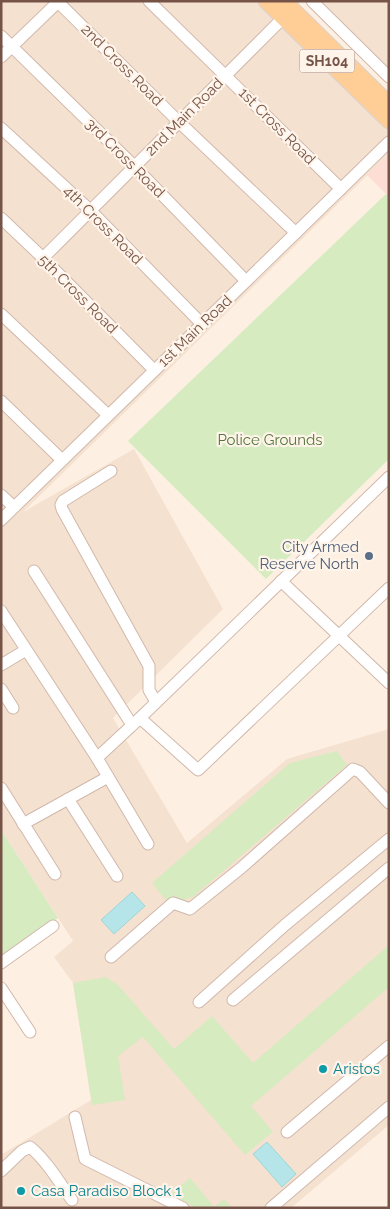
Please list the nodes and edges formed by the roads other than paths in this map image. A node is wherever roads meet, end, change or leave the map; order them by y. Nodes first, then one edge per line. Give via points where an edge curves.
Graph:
1 (149, 1) edge
2 (266, 1) edge
3 (284, 1) edge
4 (312, 1) edge
5 (58, 2) edge
6 (283, 18) junction
7 (1, 36) edge
8 (12, 47) junction
9 (1, 57) edge
10 (226, 75) junction
11 (389, 77) edge
12 (389, 104) edge
13 (389, 121) edge
14 (179, 122) junction
15 (1, 128) edge
16 (389, 142) edge
17 (134, 166) junction
18 (341, 189) junction
19 (90, 210) junction
20 (1, 218) edge
21 (296, 233) junction
22 (42, 258) junction
23 (246, 281) junction
24 (1, 314) edge
25 (202, 324) junction
26 (154, 370) junction
27 (1, 401) edge
28 (108, 415) junction
29 (62, 460) junction
30 (111, 471) dead end
31 (389, 477) edge
32 (1, 495) edge
33 (14, 507) junction
34 (1, 520) edge
35 (34, 572) dead end
36 (281, 581) junction
37 (389, 588) edge
38 (1, 611) edge
39 (339, 636) junction
40 (26, 650) junction
41 (1, 665) edge
42 (389, 683) edge
43 (1, 689) edge
44 (156, 702) junction
45 (13, 708) dead end
46 (136, 722) junction
47 (96, 758) junction
48 (108, 777) junction
49 (1, 788) edge
50 (68, 799) junction
51 (389, 803) edge
52 (23, 824) junction
53 (389, 839) edge
54 (148, 844) dead end
55 (389, 868) edge
56 (55, 874) dead end
57 (118, 876) dead end
58 (52, 926) dead end
59 (111, 957) dead end
60 (1, 963) edge
61 (1, 988) edge
62 (233, 1000) dead end
63 (199, 1002) dead end
64 (30, 1032) dead end
65 (389, 1046) edge
66 (389, 1106) edge
67 (75, 1117) dead end
68 (287, 1132) dead end
69 (1, 1171) edge
70 (72, 1200) dead end
71 (183, 1208) edge
72 (271, 1208) edge

1 - 10 street, 1st Cross Road
2 - 6 main road, SH104
3 - 12 main road, SH104
4 - 11 street
5 - 8 street
5 - 14 street, 2nd Cross Road
6 - 10 street, 2nd Main Road
6 - 13 main road, SH104
7 - 8 street, 3rd Cross Road
8 - 9 street
8 - 17 street, 3rd Cross Road
10 - 14 street, 2nd Main Road
10 - 18 street, 1st Cross Road
14 - 17 street, 2nd Main Road
14 - 21 street, 2nd Cross Road
15 - 19 street, 4th Cross Road
16 - 18 street, 1st Main Road
17 - 19 street, 2nd Main Road
17 - 23 street, 3rd Cross Road
18 - 21 street, 1st Main Road
19 - 22 street, 2nd Main Road
19 - 25 street, 4th Cross Road
20 - 22 street, 5th Cross Road
21 - 23 street, 1st Main Road
22 - 26 street, 5th Cross Road
23 - 25 street, 1st Main Road
24 - 28 street
25 - 26 street, 1st Main Road
26 - 28 street, 1st Main Road
27 - 29 street
28 - 29 street, 1st Main Road
29 - 33 street, 1st Main Road
30 - 44 street via 61,505 150,666 149,690
31 - 36 street
32 - 33 street
33 - 34 street, 1st Main Road
35 - 46 street
36 - 39 street
36 - 44 street
37 - 39 street
38 - 40 street
39 - 42 street
39 - 46 street via 198,770
40 - 41 street
40 - 47 street
43 - 45 street
44 - 46 street
46 - 47 street
47 - 48 street
48 - 50 street
48 - 54 street
49 - 52 street
50 - 52 street
50 - 57 street
51 - 59 street via 360,772 353,769 242,868 190,909 173,903
52 - 56 street
53 - 63 street
55 - 62 street
58 - 60 street
61 - 64 street
65 - 68 street
66 - 72 street
67 - 71 street via 85,1159
69 - 70 street via 30,1147

